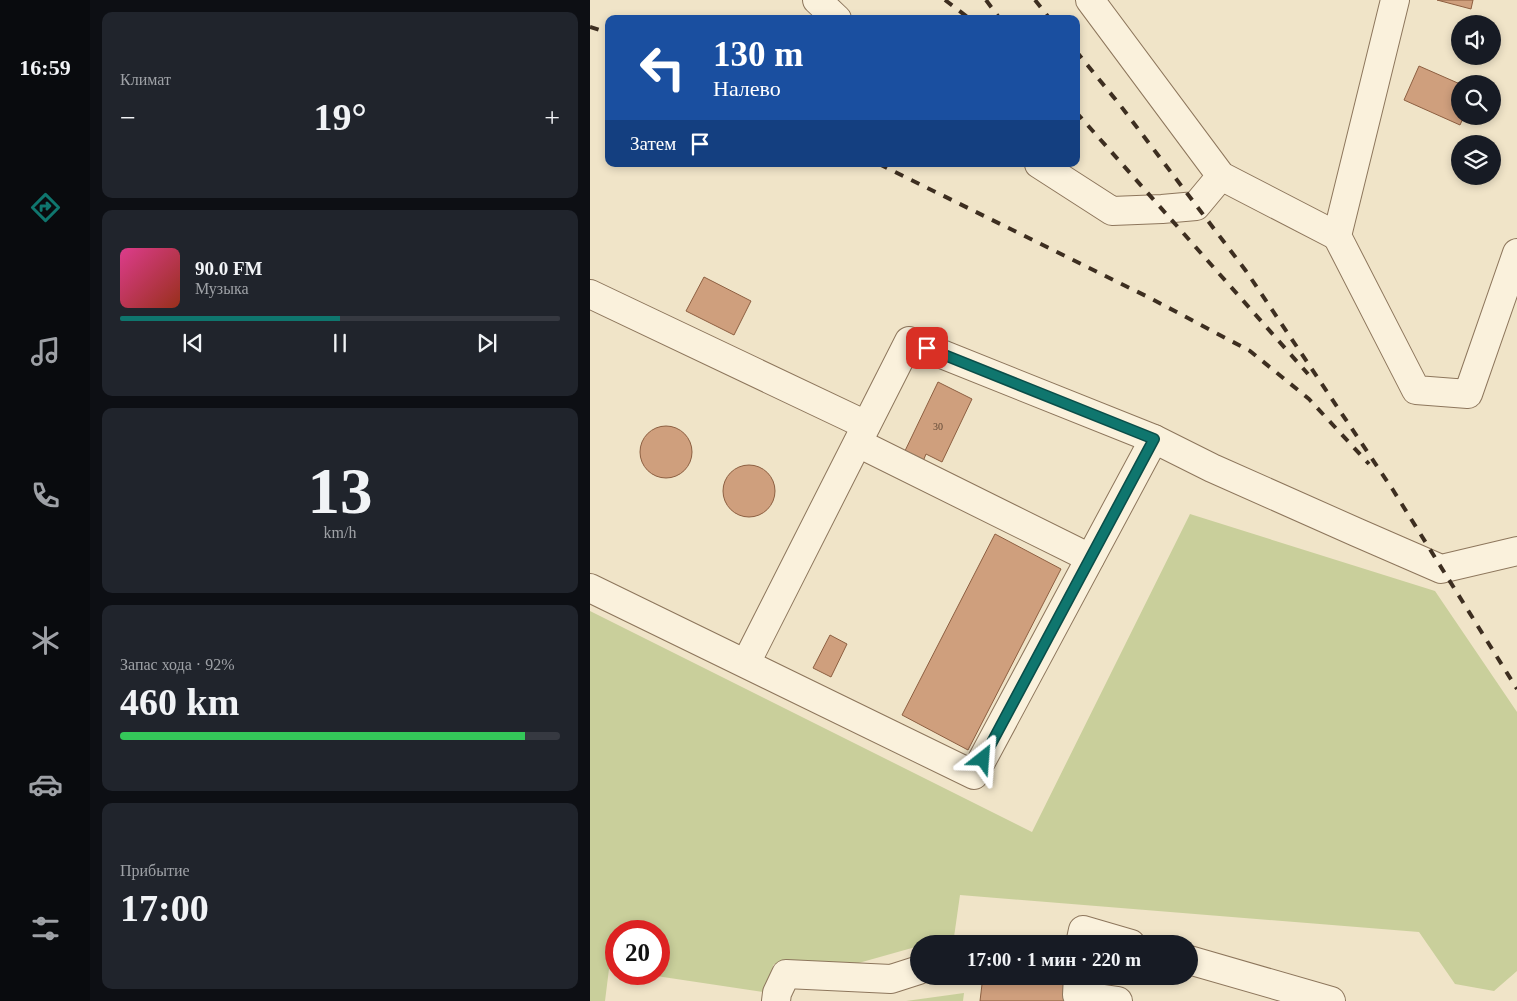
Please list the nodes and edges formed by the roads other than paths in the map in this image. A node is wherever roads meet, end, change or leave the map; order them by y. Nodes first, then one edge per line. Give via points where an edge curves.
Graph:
1 (817, 0) edge
2 (1090, 0) edge
3 (1395, 0) edge
4 (833, 15) edge
5 (1044, 167) edge
6 (1221, 176) junction
7 (1337, 236) junction
8 (1517, 253) edge
9 (590, 294) edge
10 (862, 434) junction
11 (1154, 439) junction
12 (1517, 551) edge
13 (1090, 558) junction
14 (590, 588) edge
15 (746, 663) junction
16 (1082, 935) edge
17 (1100, 935) edge
18 (1198, 963) edge
19 (910, 973) edge
20 (1077, 991) edge
21 (776, 1001) edge
22 (1118, 1001) edge
23 (1331, 1001) edge

1 - 4 lane
2 - 6 lane
3 - 7 lane
5 - 6 lane via 1112,211 1196,206
6 - 7 lane
7 - 8 lane via 1416,390 1468,394
9 - 10 lane
10 - 11 lane via 909,341
10 - 13 lane
10 - 15 lane
11 - 12 lane via 1212,468 1441,568
11 - 13 lane
13 - 15 lane via 974,775
14 - 15 lane
16 - 17 lane via 1083,930
18 - 23 lane
19 - 21 lane via 892,979 786,974
20 - 22 lane

